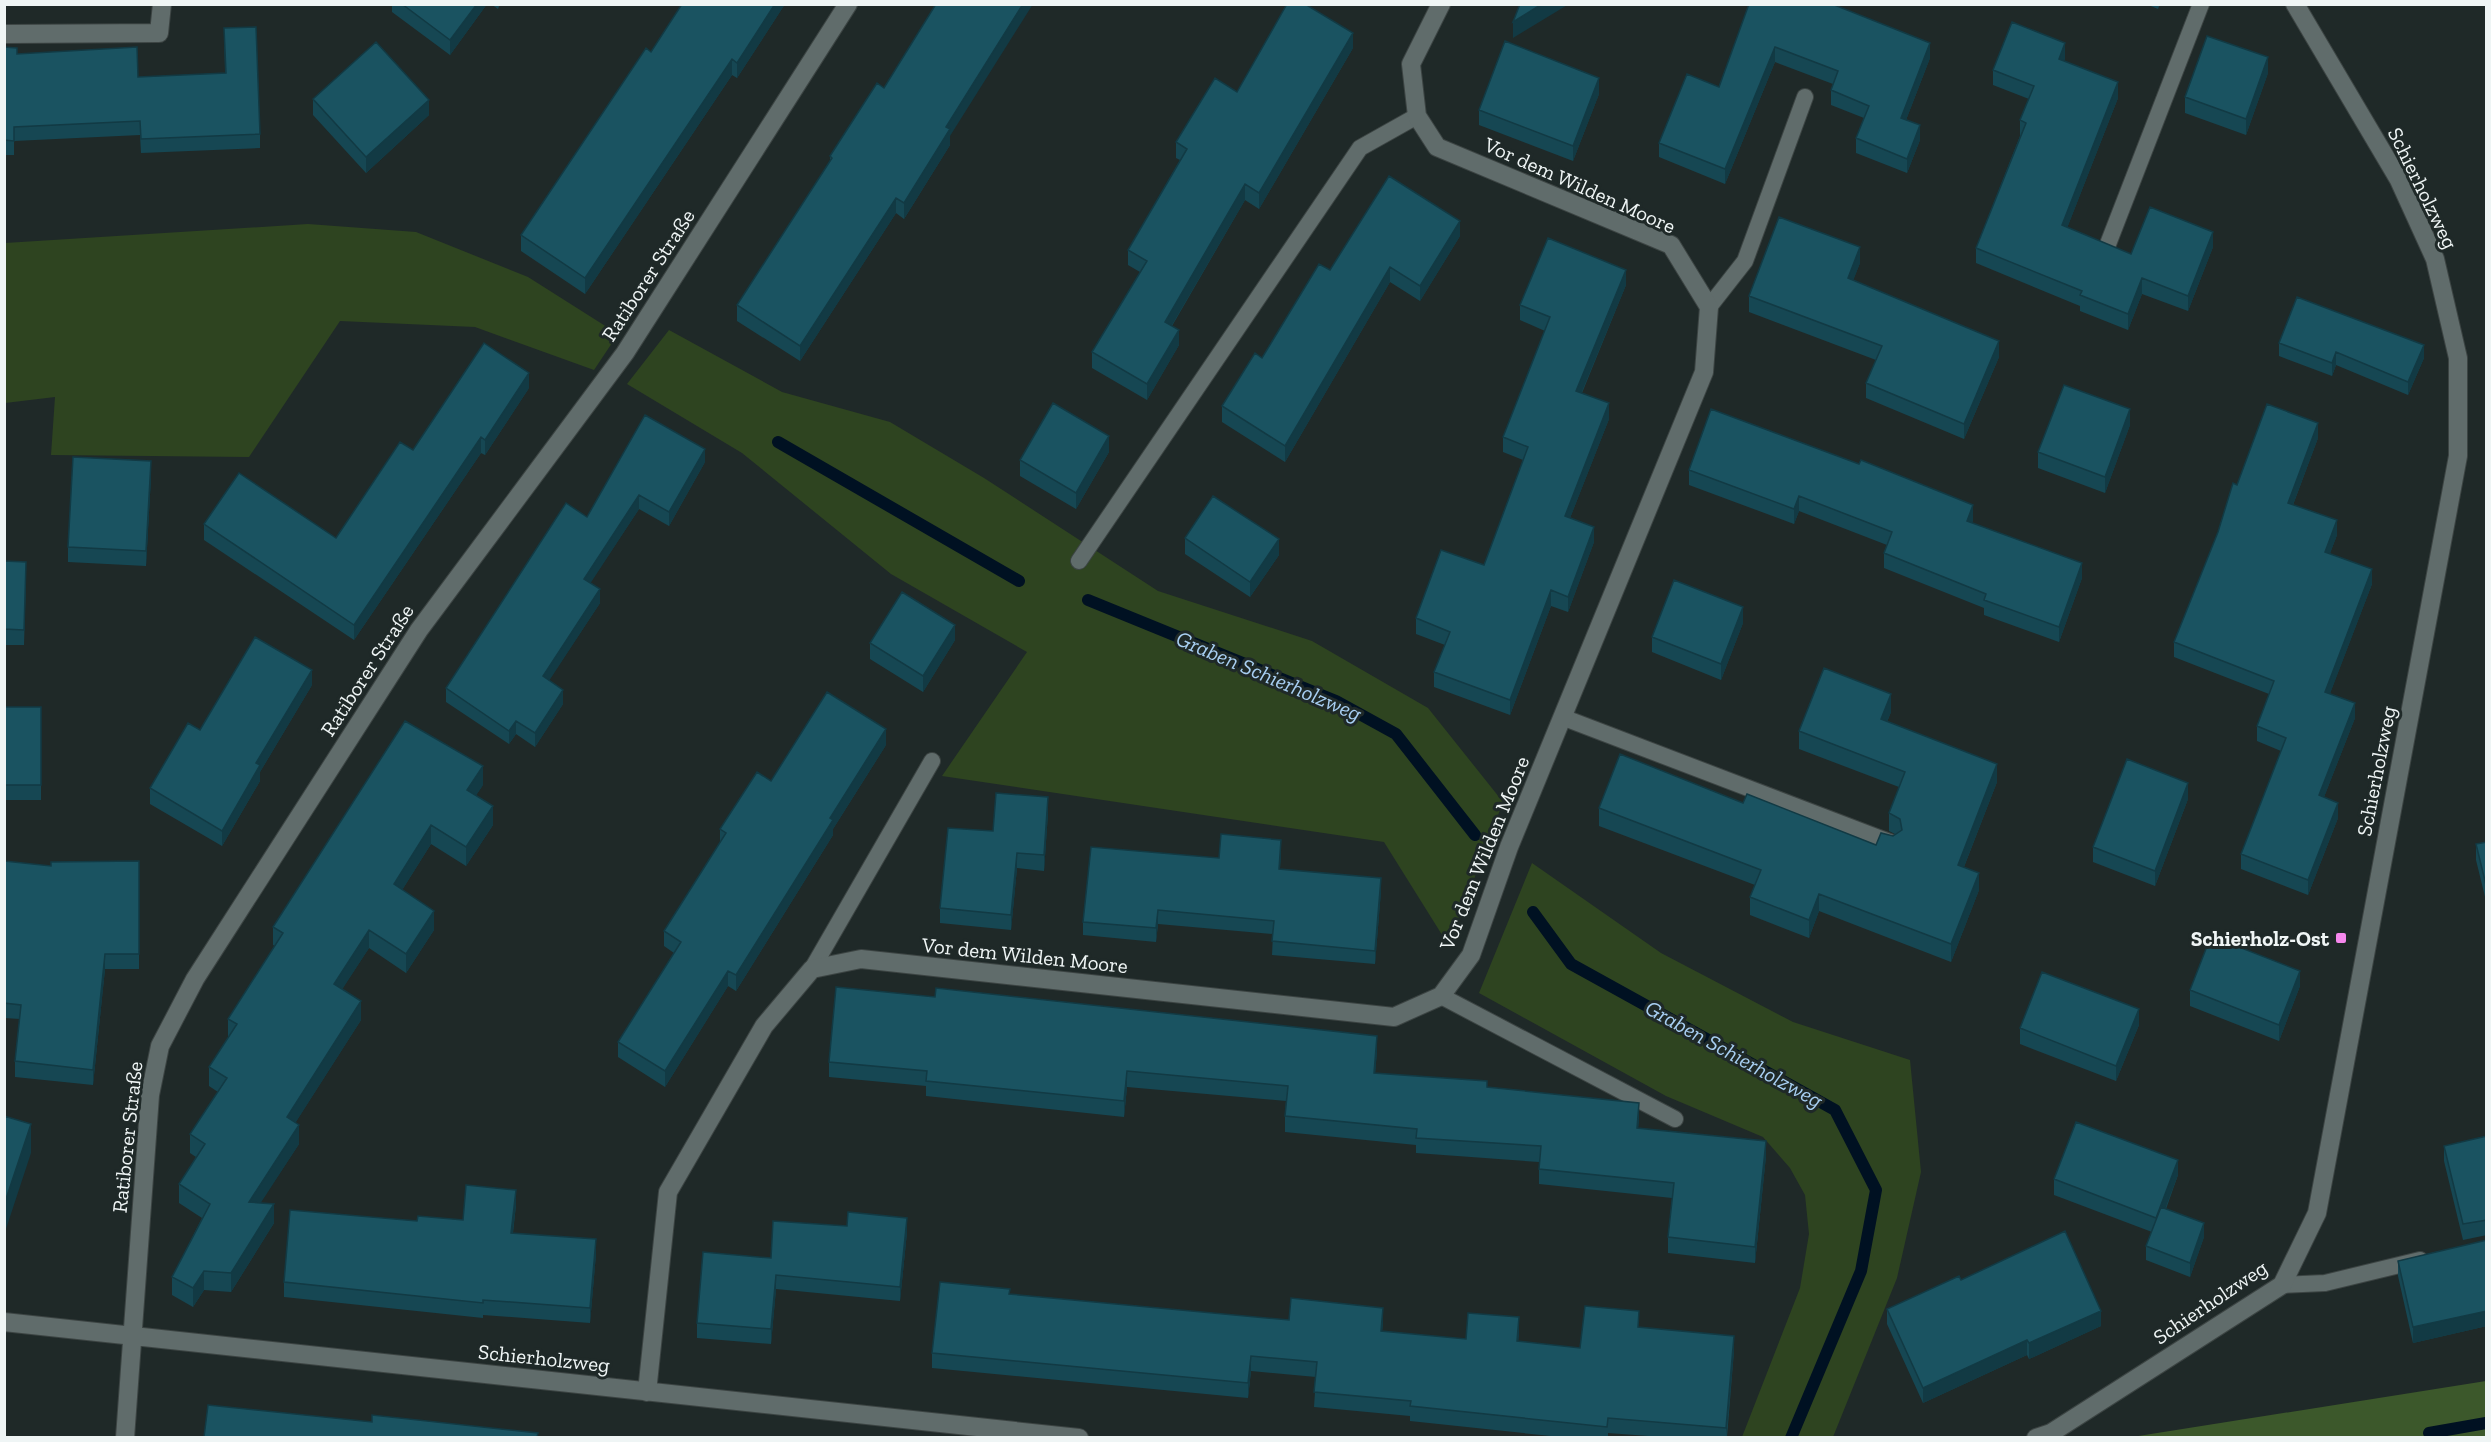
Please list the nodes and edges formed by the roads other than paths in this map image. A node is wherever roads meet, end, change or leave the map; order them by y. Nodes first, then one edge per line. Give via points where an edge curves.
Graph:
1 (162, 4) edge
2 (848, 4) edge
3 (1440, 4) edge
4 (2201, 4) edge
5 (2295, 4) edge
6 (4, 34) edge
7 (1804, 97) dead end
8 (1417, 116) junction
9 (2108, 244) edge
10 (1709, 307) junction
11 (1079, 561) dead end
12 (1562, 717) junction
13 (932, 760) dead end
14 (1892, 843) edge
15 (812, 969) junction
16 (1441, 996) junction
17 (1675, 1119) dead end
18 (2440, 1256) edge
19 (2282, 1285) junction
20 (4, 1322) edge
21 (133, 1335) junction
22 (647, 1392) junction
23 (975, 1432) edge
24 (124, 1437) edge
25 (1079, 1437) edge
26 (2036, 1437) edge

1 - 6 street via 159,33
2 - 21 street, Ratiborer Straße via 625,353 419,630 195,979 160,1046 150,1095
3 - 8 street, Vor dem Wilden Moore via 1411,64
4 - 9 lane
5 - 19 street, Schierholzweg via 2398,180 2435,259 2458,358 2458,456 2317,1213
7 - 10 lane via 1746,261
8 - 10 street, Vor dem Wilden Moore via 1437,147 1671,245
8 - 11 lane via 1360,148
10 - 12 street, Vor dem Wilden Moore via 1704,372
12 - 14 lane
12 - 16 street, Vor dem Wilden Moore via 1509,847 1471,955
13 - 15 lane
15 - 16 street, Vor dem Wilden Moore via 861,959 1394,1017
15 - 22 street via 764,1026 668,1192
16 - 17 lane
18 - 19 lane via 2325,1283
19 - 26 street, Schierholzweg via 2051,1433
20 - 21 street, Schierholzweg
21 - 22 street, Schierholzweg
21 - 24 street, Ratiborer Straße
22 - 23 street, Schierholzweg
23 - 25 street, Schierholzweg

